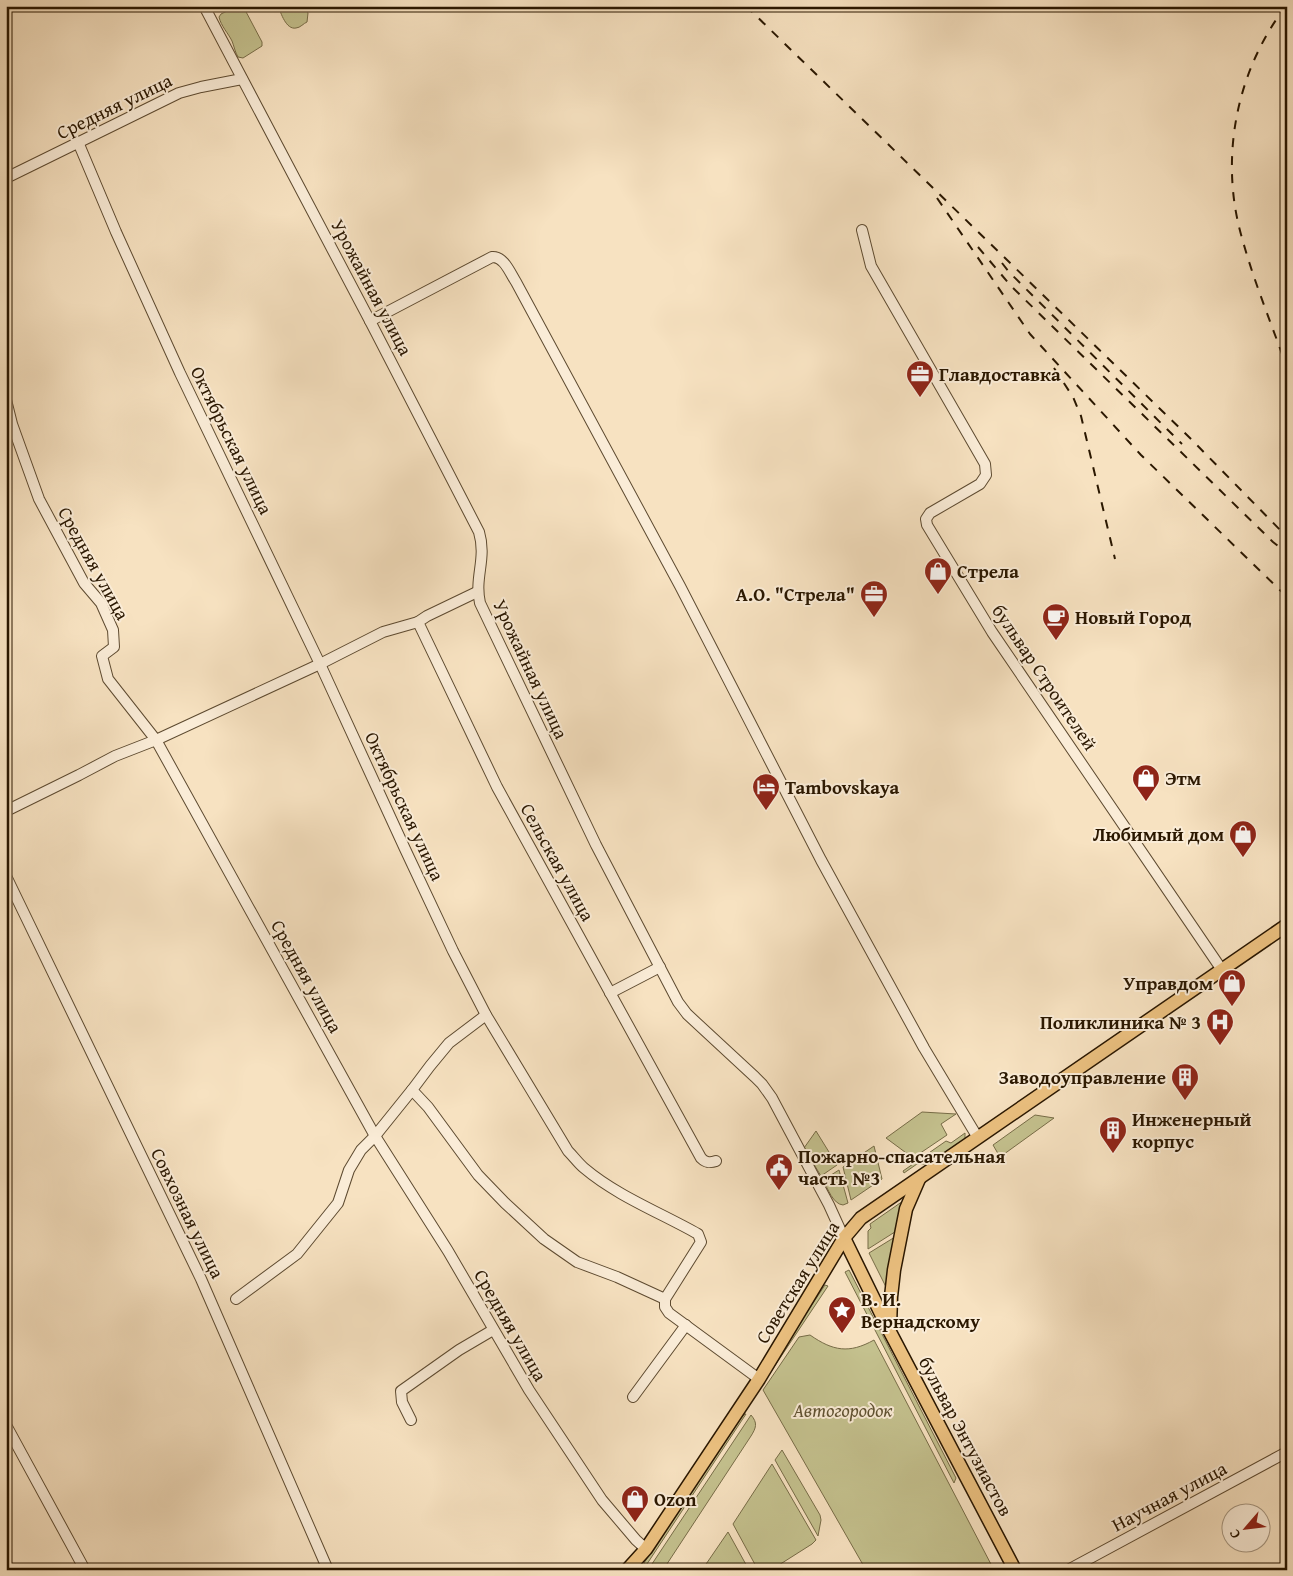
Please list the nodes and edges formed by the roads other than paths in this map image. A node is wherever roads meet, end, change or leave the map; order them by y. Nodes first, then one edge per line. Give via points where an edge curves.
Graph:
1 (204, 6) edge
2 (242, 79) junction
3 (78, 142) junction
4 (6, 178) edge
5 (862, 230) dead end
6 (370, 321) junction
7 (6, 400) edge
8 (477, 592) junction
9 (418, 622) junction
10 (320, 664) junction
11 (156, 740) junction
12 (6, 811) edge
13 (6, 876) edge
14 (1287, 925) edge
15 (660, 967) junction
16 (1222, 970) junction
17 (610, 993) junction
18 (486, 1015) junction
19 (412, 1090) junction
20 (375, 1136) junction
21 (978, 1138) junction
22 (716, 1161) dead end
23 (919, 1178) junction
24 (844, 1238) junction
25 (236, 1299) dead end
26 (665, 1299) junction
27 (686, 1325) junction
28 (493, 1330) junction
29 (890, 1332) junction
30 (759, 1379) junction
31 (633, 1397) dead end
32 (412, 1420) dead end
33 (6, 1425) edge
34 (1287, 1452) edge
35 (646, 1549) junction
36 (84, 1570) edge
37 (328, 1570) edge
38 (627, 1570) edge
39 (1015, 1570) edge
40 (1068, 1570) edge

1 - 2 street, Урожайная улица
2 - 3 street, Средняя улица via 179,93
2 - 6 street, Урожайная улица
3 - 4 street, Средняя улица
3 - 10 street, Октябрьская улица via 180,373
5 - 16 street, бульвар Строителей via 871,266 985,464 986,475 980,484 930,513 927,524 992,632
6 - 8 street, Урожайная улица via 479,532 482,552
6 - 21 street via 492,257 501,258 680,586 821,860 924,1048
7 - 11 street, Средняя улица via 39,499 84,583 101,603 113,630 114,647 102,656 108,679
8 - 9 street
8 - 15 street, Урожайная улица via 579,810
9 - 10 street via 383,632
9 - 17 street, Сельская улица via 497,787
10 - 11 street
10 - 18 street, Октябрьская улица
11 - 12 street via 115,756
11 - 20 street, Средняя улица
13 - 37 street, Совхозная улица via 201,1279
14 - 16 main road, Советская улица
15 - 17 street
15 - 24 street, Урожайная улица via 687,1014 759,1080 772,1098
16 - 21 main road, Советская улица
17 - 22 street, Сельская улица via 701,1158 710,1163
18 - 19 street via 449,1043
18 - 26 street, Октябрьская улица via 568,1151 583,1167 626,1196 698,1234 701,1242
19 - 20 street
19 - 26 street via 478,1175 544,1239 577,1262
20 - 25 street via 361,1150 349,1170 338,1203 297,1254
20 - 28 street, Средняя улица via 448,1251
21 - 23 main road, Советская улица
23 - 24 main road, Советская улица via 861,1218
23 - 29 main road via 906,1209 894,1270
24 - 29 main road, бульвар Энтузиастов
24 - 30 main road, Советская улица
26 - 27 street via 669,1312
27 - 30 street
27 - 31 street
28 - 32 street via 401,1391 402,1402
28 - 35 street, Средняя улица via 602,1500
29 - 39 main road, бульвар Энтузиастов
30 - 35 main road, Советская улица
33 - 36 street
34 - 40 street, Научная улица
35 - 38 main road, Советская улица

